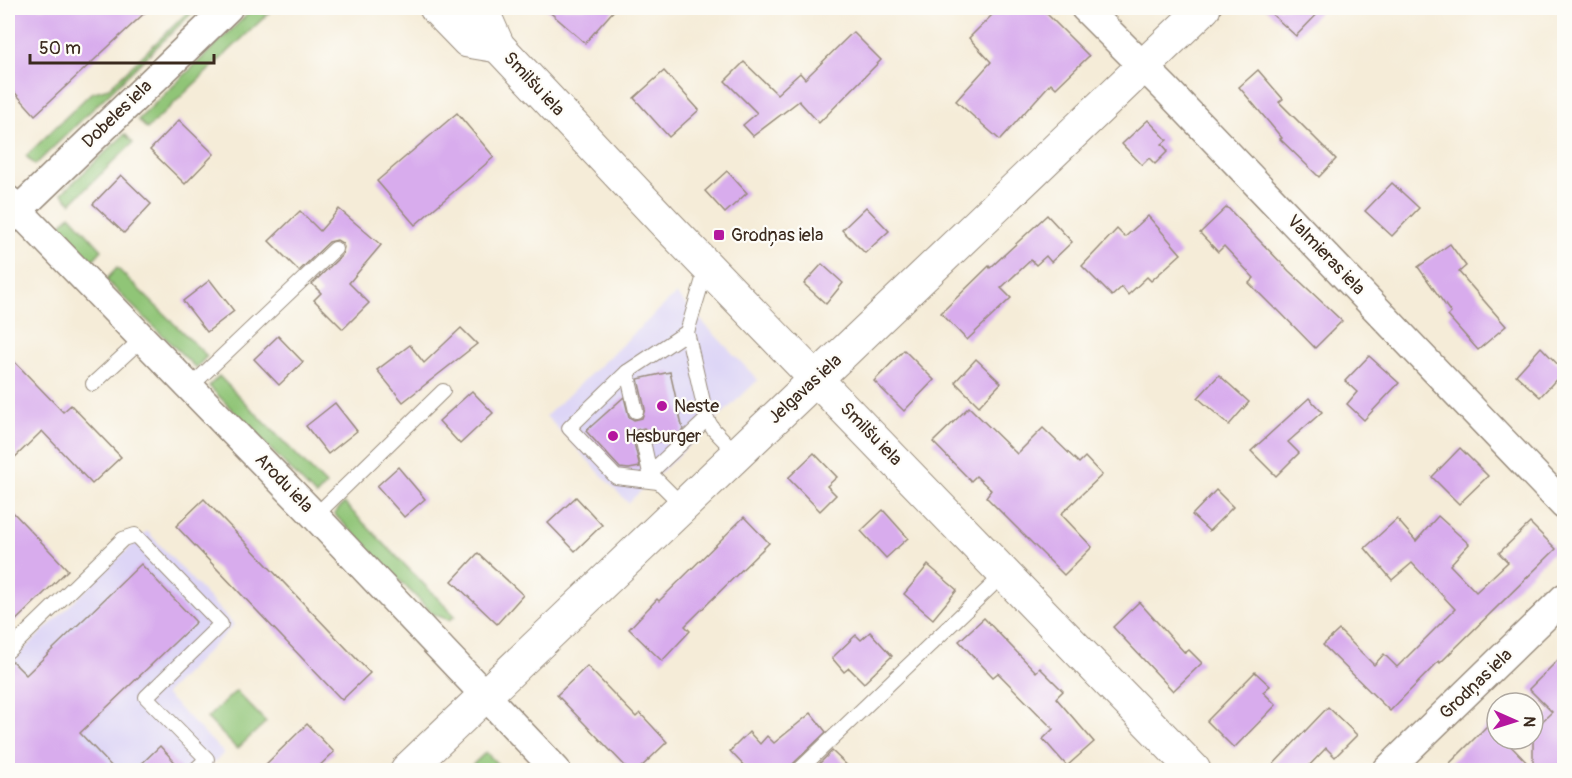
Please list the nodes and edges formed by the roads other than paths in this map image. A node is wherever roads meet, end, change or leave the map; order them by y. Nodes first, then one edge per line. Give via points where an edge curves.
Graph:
1 (228, 8) edge
2 (436, 8) edge
3 (475, 8) edge
4 (1085, 8) edge
5 (1204, 8) edge
6 (498, 46) junction
7 (1143, 66) junction
8 (11, 210) edge
9 (335, 249) dead end
10 (707, 267) junction
11 (687, 332) junction
12 (143, 338) junction
13 (627, 372) junction
14 (817, 379) junction
15 (93, 384) dead end
16 (190, 387) junction
17 (443, 391) dead end
18 (636, 411) dead end
19 (707, 419) junction
20 (642, 437) dead end
21 (736, 454) junction
22 (654, 477) junction
23 (1564, 505) edge
24 (683, 506) junction
25 (315, 516) junction
26 (1005, 573) junction
27 (1564, 598) edge
28 (8, 651) edge
29 (485, 696) junction
30 (195, 771) edge
31 (407, 771) edge
32 (556, 771) edge
33 (799, 771) edge
34 (1194, 771) edge
35 (1387, 771) edge

1 - 8 street, Dobeles iela
2 - 6 street, Smilšu iela via 468,41
3 - 6 street, Smilšu iela via 486,19
4 - 7 street, Valmieras iela
5 - 7 street, Jelgavas iela
6 - 10 street, Smilšu iela
7 - 14 street, Jelgavas iela
7 - 23 street, Valmieras iela
8 - 12 street, Arodu iela
9 - 16 lane
10 - 11 lane
10 - 14 street, Smilšu iela
11 - 13 lane
11 - 19 lane
12 - 15 lane
12 - 16 street, Arodu iela
13 - 18 lane
13 - 22 lane via 569,428 616,477
14 - 21 street, Jelgavas iela
14 - 26 street, Smilšu iela
16 - 25 street, Arodu iela
17 - 25 lane
19 - 21 lane
19 - 22 lane
20 - 22 lane
21 - 24 street, Jelgavas iela
22 - 24 lane
24 - 29 street, Jelgavas iela
25 - 29 street, Arodu iela
26 - 33 lane
26 - 34 street, Smilšu iela
27 - 35 street, Grodņas iela
28 - 30 lane via 123,539 135,535 221,624 146,697 207,759
29 - 31 street, Jelgavas iela
29 - 32 street, Arodu iela

